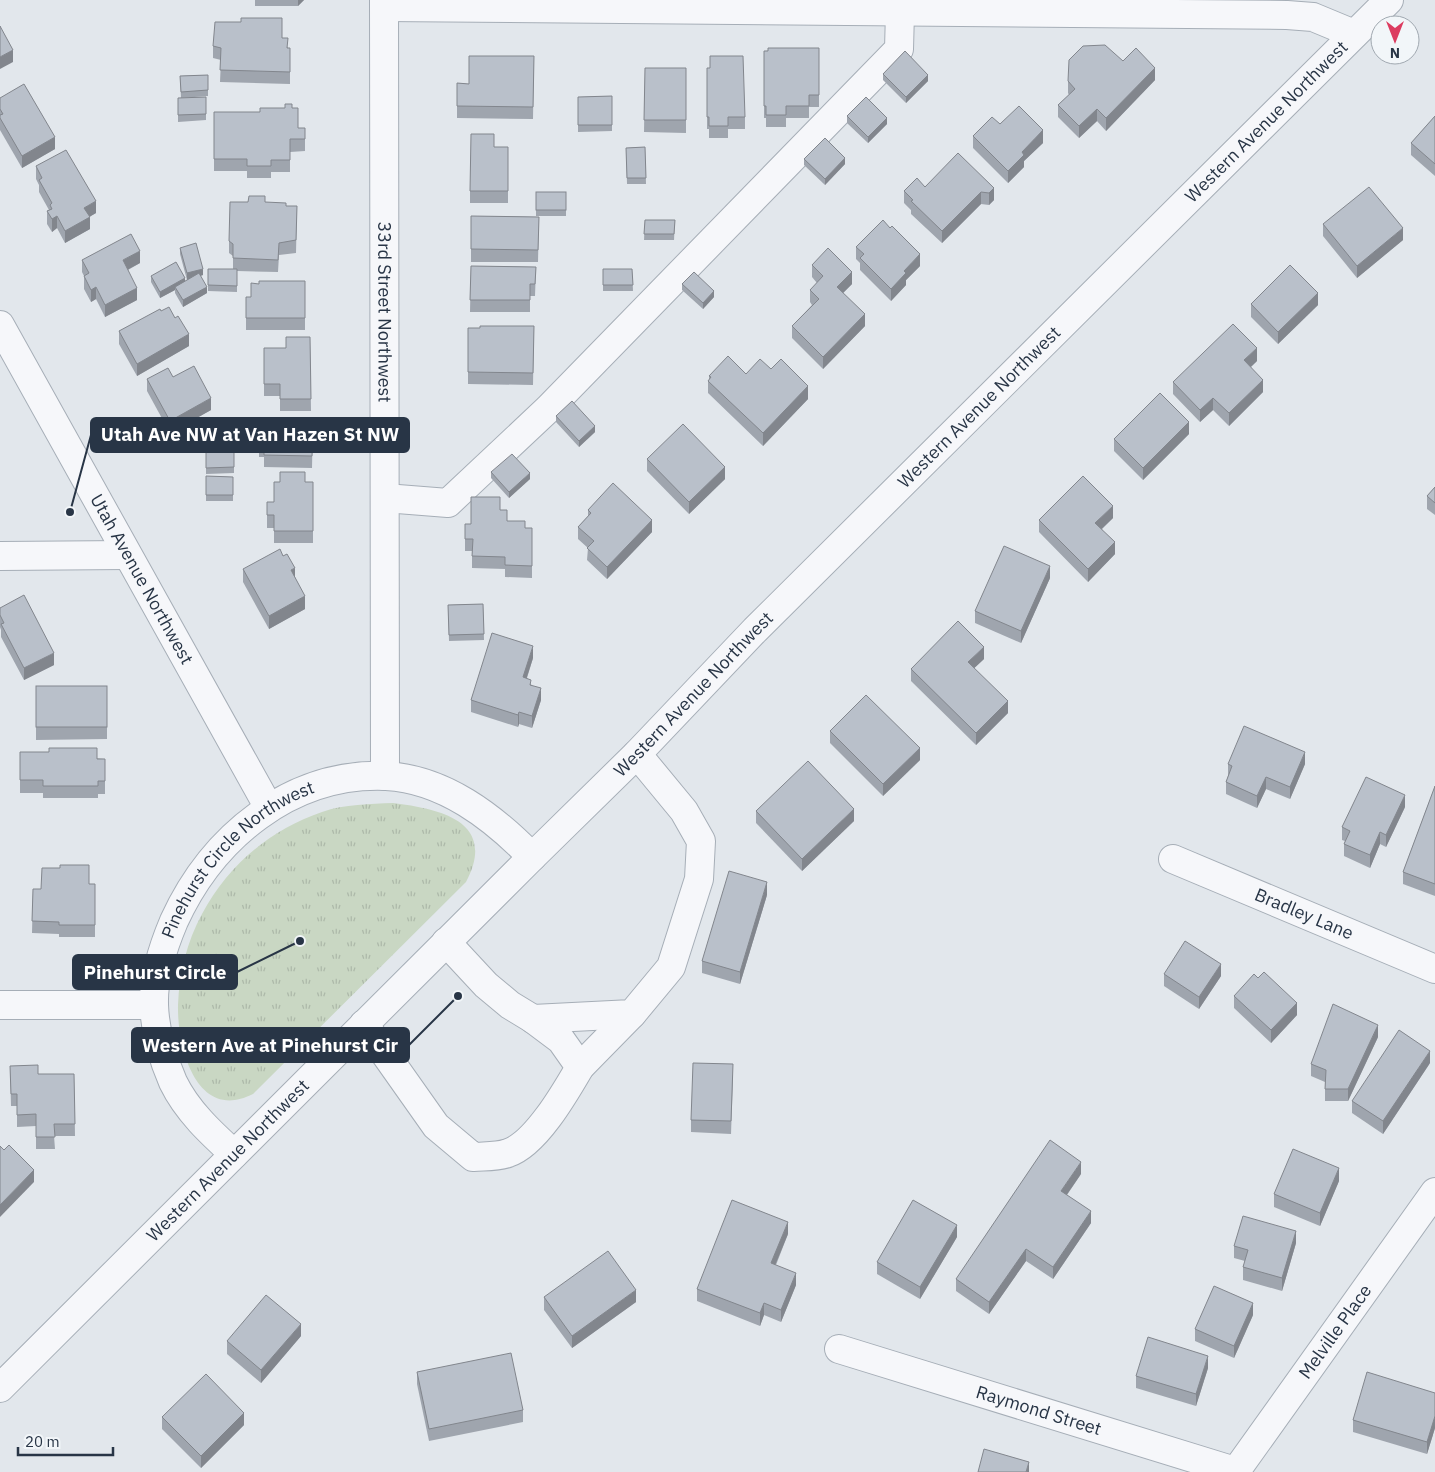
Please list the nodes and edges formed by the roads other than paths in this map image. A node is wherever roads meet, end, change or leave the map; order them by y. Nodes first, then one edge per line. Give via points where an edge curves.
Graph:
1 (1389, 0) edge
2 (384, 3) edge
3 (900, 12) junction
4 (1354, 34) junction
5 (0, 325) edge
6 (385, 498) junction
7 (127, 555) junction
8 (0, 556) edge
9 (637, 754) junction
10 (385, 776) junction
11 (269, 808) junction
12 (532, 856) junction
13 (1173, 859) dead end
14 (446, 942) junction
15 (1435, 968) edge
16 (0, 1005) edge
17 (154, 1005) junction
18 (632, 1014) junction
19 (533, 1019) junction
20 (364, 1024) junction
21 (580, 1067) junction
22 (234, 1154) junction
23 (1435, 1192) edge
24 (839, 1349) dead end
25 (0, 1388) edge
26 (1237, 1472) edge

1 - 4 street, Western Avenue Northwest
2 - 3 street
2 - 6 street, 33rd Street Northwest
3 - 4 street via 1287,15 1313,17
3 - 6 street via 899,48 541,416 448,503
4 - 9 street, Western Avenue Northwest via 755,630
5 - 7 street, Utah Avenue Northwest
6 - 10 street, 33rd Street Northwest
7 - 8 street
7 - 11 street, Utah Avenue Northwest
9 - 12 street, Western Avenue Northwest
9 - 18 street via 684,811 701,841 699,879 671,967
10 - 11 street, Pinehurst Circle Northwest via 353,778 322,785
10 - 12 street, Pinehurst Circle Northwest via 436,788 474,806
11 - 17 street, Pinehurst Circle Northwest via 219,850 188,893 171,929 156,974
12 - 14 street, Western Avenue Northwest
13 - 15 street, Bradley Lane
14 - 19 street via 486,985
14 - 20 street, Western Avenue Northwest
16 - 17 street
17 - 22 street, Pinehurst Circle Northwest via 164,1056 180,1094 205,1127
18 - 19 street
18 - 21 street
19 - 21 street via 561,1040
20 - 21 street via 436,1126 474,1157 509,1153 528,1139 559,1105
20 - 22 street, Western Avenue Northwest
22 - 25 street, Western Avenue Northwest
23 - 26 street, Melville Place
24 - 26 street, Raymond Street

